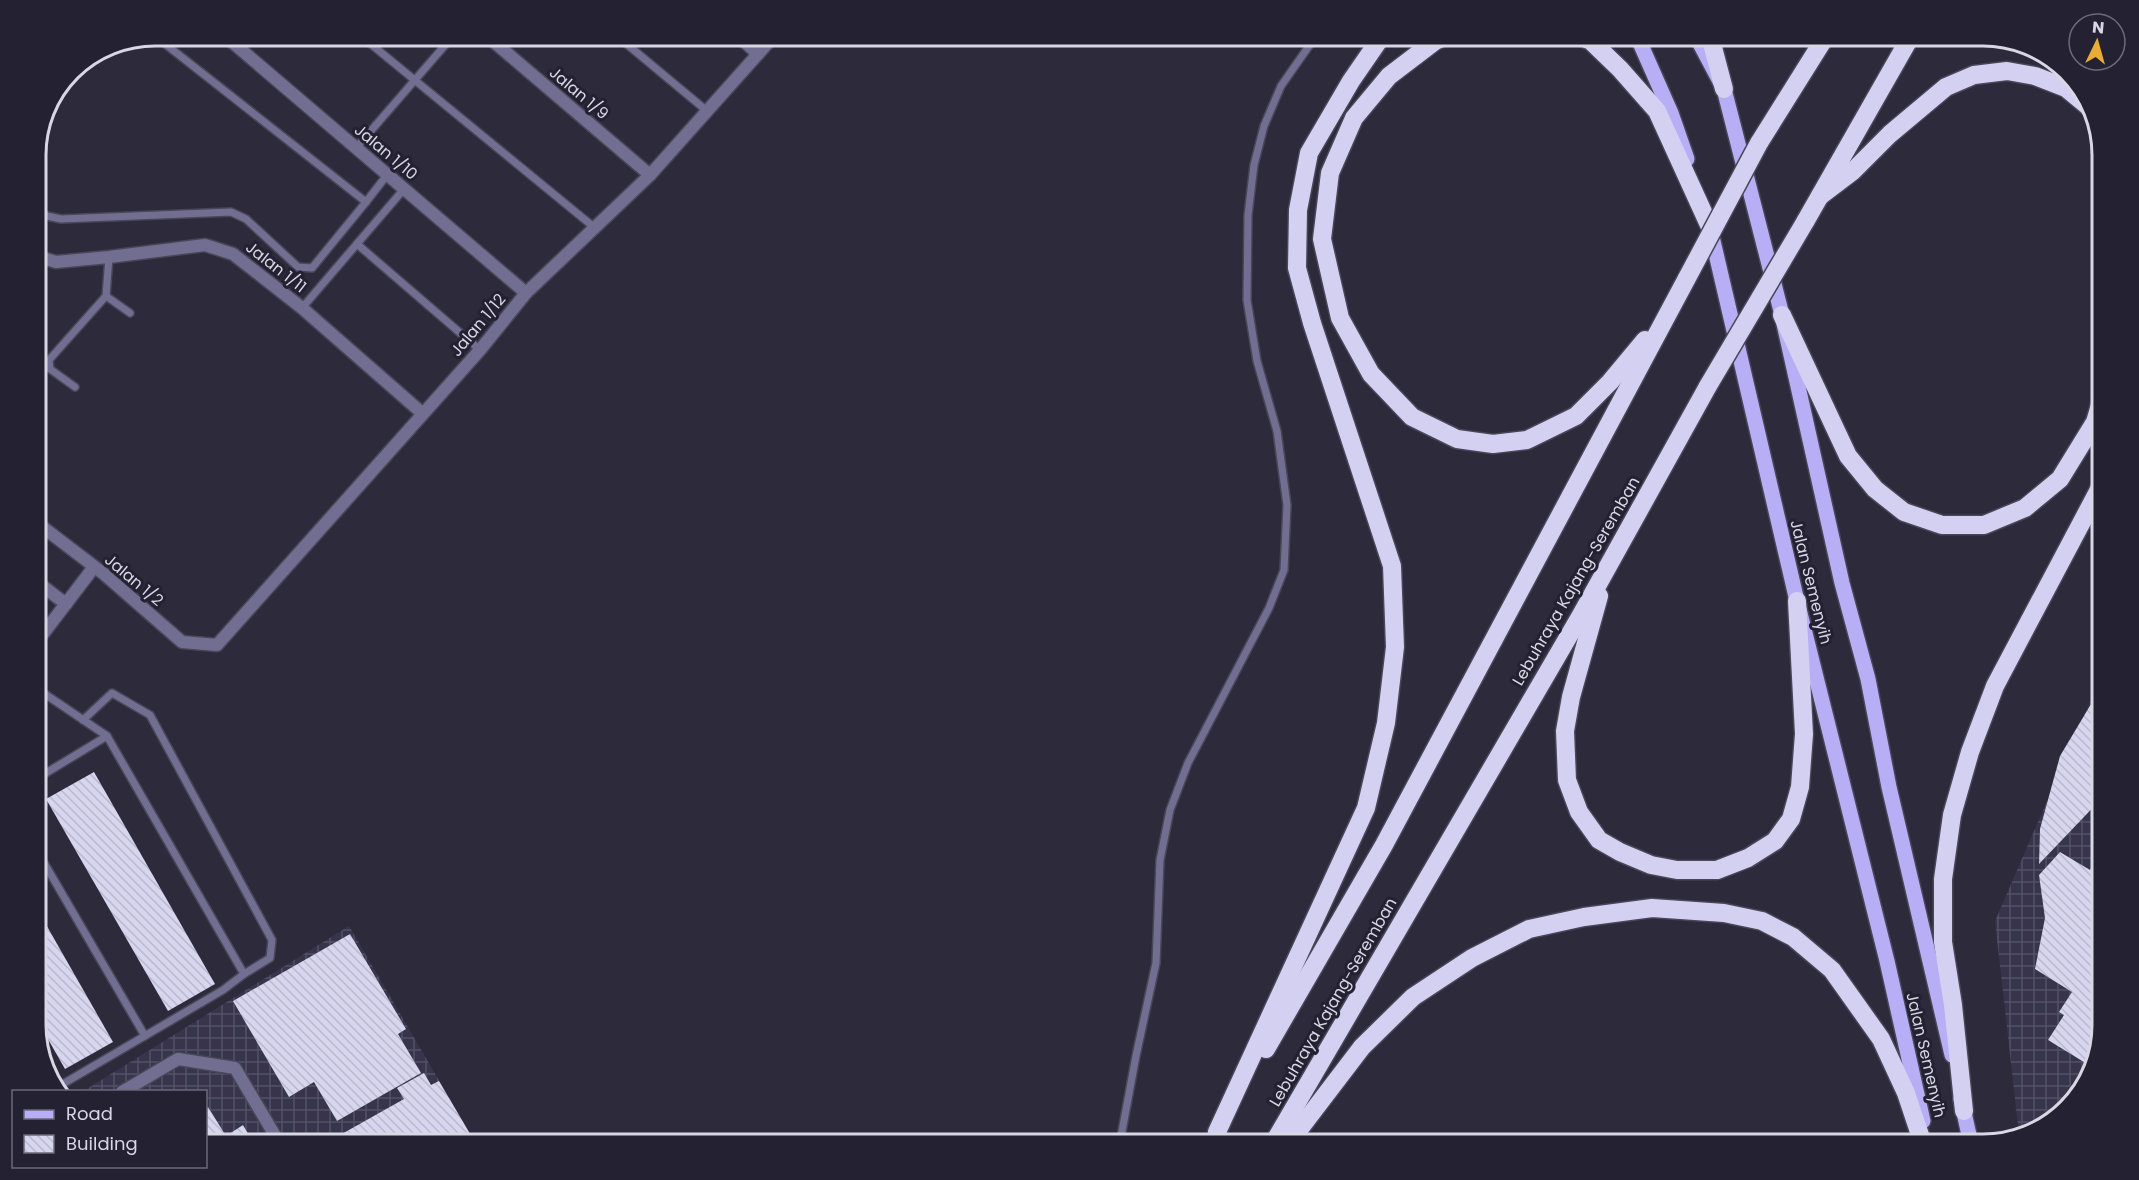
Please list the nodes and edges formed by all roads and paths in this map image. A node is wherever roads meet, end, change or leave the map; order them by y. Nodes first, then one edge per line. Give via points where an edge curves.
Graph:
1 (1309, 46) edge
2 (1375, 46) edge
3 (1428, 46) edge
4 (1596, 46) edge
5 (1641, 46) edge
6 (1701, 46) edge
7 (1713, 46) edge
8 (1820, 46) edge
9 (1905, 46) edge
10 (169, 47) edge
11 (238, 47) edge
12 (374, 47) edge
13 (443, 47) edge
14 (500, 47) edge
15 (630, 47) edge
16 (750, 47) edge
17 (765, 47) edge
18 (758, 54) junction
19 (414, 80) junction
20 (1724, 89) junction
21 (2073, 94) edge
22 (707, 111) junction
23 (356, 148) junction
24 (387, 175) junction
25 (650, 175) junction
26 (404, 189) junction
27 (1820, 196) junction
28 (366, 202) junction
29 (47, 216) edge
30 (1709, 225) junction
31 (595, 228) junction
32 (357, 244) junction
33 (109, 257) junction
34 (47, 259) edge
35 (526, 293) junction
36 (106, 296) junction
37 (302, 308) junction
38 (1669, 312) junction
39 (130, 314) dead end
40 (1782, 315) junction
41 (480, 350) junction
42 (75, 387) dead end
43 (422, 413) junction
44 (2092, 427) edge
45 (2092, 503) edge
46 (47, 531) edge
47 (94, 567) junction
48 (1604, 574) junction
49 (47, 589) edge
50 (1797, 601) junction
51 (66, 604) junction
52 (47, 629) edge
53 (218, 645) joint
54 (47, 695) edge
55 (83, 720) junction
56 (107, 736) junction
57 (47, 772) edge
58 (47, 868) edge
59 (244, 974) junction
60 (145, 1036) junction
61 (64, 1083) edge
62 (125, 1090) edge
63 (1964, 1111) junction
64 (274, 1134) edge
65 (1121, 1134) edge
66 (1215, 1134) edge
67 (1215, 1134) edge
68 (1279, 1134) edge
69 (1296, 1134) edge
70 (1920, 1134) edge
71 (1926, 1134) edge
72 (1969, 1134) edge

1 - 65 lane via 1281,87 1264,126 1248,215 1247,300 1257,361 1277,431 1287,505 1284,570 1269,608 1188,764 1170,810 1160,860 1156,963
2 - 66 highway via 1309,153 1298,210 1298,268 1312,323 1392,566 1395,647 1386,723 1366,808
3 - 38 highway via 1389,76 1354,118 1330,173 1322,239 1340,318 1371,374 1412,417 1457,440 1493,444 1527,440 1576,416
4 - 30 highway via 1657,111
5 - 30 main road, Jalan Semenyih via 1671,113
6 - 20 main road, Jalan Semenyih
7 - 20 highway
8 - 38 highway, Lebuhraya Kajang-Seremban, bridge via 1759,143
9 - 27 highway, Lebuhraya Kajang-Seremban
10 - 28 lane
11 - 23 street, Jalan 1/10
12 - 19 lane
13 - 19 lane
14 - 25 street, Jalan 1/9
15 - 22 lane
16 - 18 street
17 - 18 street, Jalan 1/12
18 - 22 street, Jalan 1/12
19 - 23 lane
19 - 31 lane
20 - 40 main road, Jalan Semenyih
21 - 27 highway via 2035,76 2007,71 1974,75 1946,87
22 - 25 street, Jalan 1/12
23 - 24 street, Jalan 1/10
24 - 26 street, Jalan 1/10
24 - 28 lane
25 - 31 street, Jalan 1/12
26 - 32 lane
26 - 35 street, Jalan 1/10
27 - 48 highway, Lebuhraya Kajang-Seremban, bridge
28 - 29 lane via 312,268 298,267 246,219 231,212 61,219
30 - 50 main road, Jalan Semenyih
31 - 35 street, Jalan 1/12
32 - 37 lane
32 - 41 lane
33 - 34 street, Jalan 1/11 via 56,262
33 - 36 lane
33 - 37 street, Jalan 1/11 via 205,245 233,254
35 - 41 street, Jalan 1/12
36 - 39 lane
36 - 42 lane via 49,360 50,369
37 - 43 street, Jalan 1/11
38 - 67 highway, Lebuhraya Kajang-Seremban via 1384,845
40 - 44 highway via 1848,456 1875,489 1904,512 1942,525 1984,525 2025,508 2060,479
40 - 63 main road, Jalan Semenyih
41 - 43 street, Jalan 1/12
43 - 53 street, Jalan 1/12
45 - 63 highway via 1995,686 1952,815 1943,879 1943,942
46 - 47 street, Jalan 1/2
47 - 51 street
47 - 53 street, Jalan 1/2 via 182,642
48 - 50 highway via 1571,697 1565,731 1567,780 1579,812 1599,840 1651,865 1677,870 1717,870 1748,858 1775,841 1791,819 1800,787 1804,734
48 - 68 highway, Lebuhraya Kajang-Seremban
49 - 51 street
50 - 71 main road, Jalan Semenyih
51 - 52 street
54 - 55 lane
55 - 56 lane
55 - 59 lane via 112,693 150,715 272,940 270,958
56 - 57 lane
56 - 59 lane
58 - 60 lane
59 - 60 lane
60 - 61 lane
62 - 64 street via 178,1059 235,1068
63 - 72 main road, Jalan Semenyih
69 - 70 highway via 1362,1047 1413,997 1472,958 1529,929 1584,916 1652,908 1724,913 1762,921 1793,937 1832,970 1881,1039

